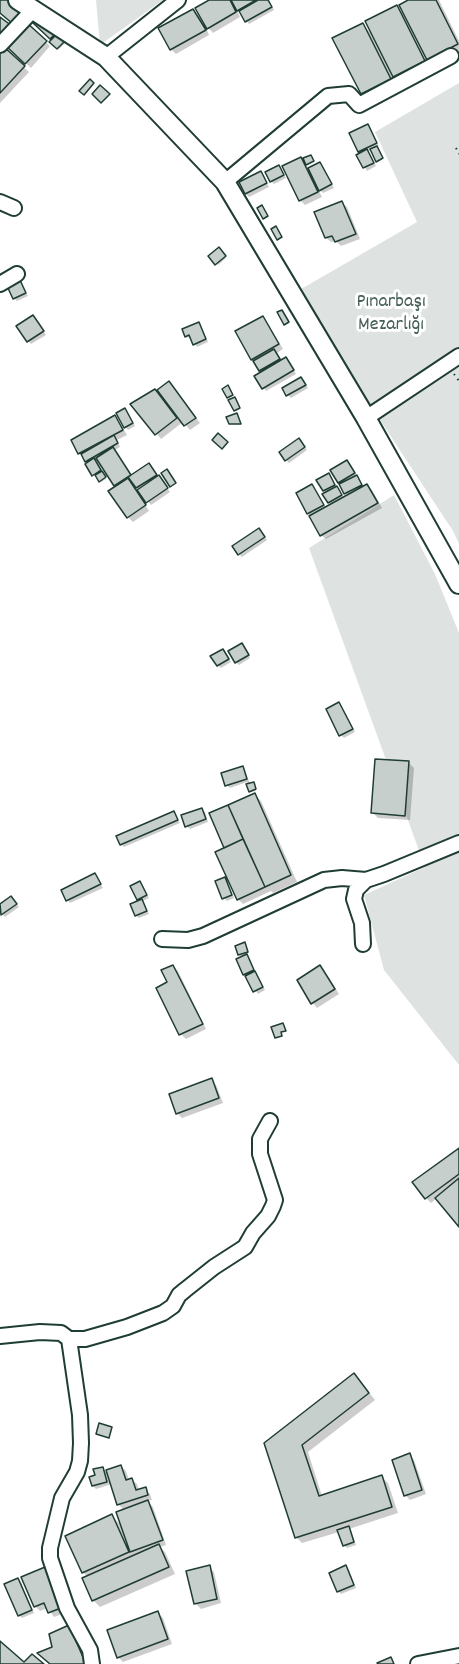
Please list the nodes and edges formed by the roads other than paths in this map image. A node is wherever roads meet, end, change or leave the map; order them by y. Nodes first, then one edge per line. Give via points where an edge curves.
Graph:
1 (178, 0) edge
2 (26, 5) edge
3 (0, 45) edge
4 (452, 56) dead end
5 (106, 57) junction
6 (225, 182) junction
7 (0, 202) edge
8 (14, 208) dead end
9 (17, 274) dead end
10 (0, 284) edge
11 (459, 356) edge
12 (366, 418) junction
13 (459, 584) edge
14 (459, 843) edge
15 (366, 880) junction
16 (162, 939) dead end
17 (363, 944) dead end
18 (270, 1121) dead end
19 (0, 1336) edge
20 (69, 1339) junction
21 (459, 1656) edge
22 (92, 1664) edge
23 (418, 1664) edge

1 - 5 street
2 - 3 street
2 - 5 main road
4 - 6 street via 359,105 349,94 328,96
5 - 6 main road
6 - 12 main road
7 - 8 street
9 - 10 street
11 - 12 street
12 - 13 main road
14 - 15 street
15 - 16 street via 324,880 203,936
15 - 17 street via 356,890 354,899 362,923
18 - 20 street via 260,1139 260,1154 275,1200 246,1247 184,1290 163,1313 85,1340
19 - 20 street via 40,1332 61,1333
20 - 22 street via 80,1415 80,1461 62,1498 50,1558 68,1608 90,1650
21 - 23 street

